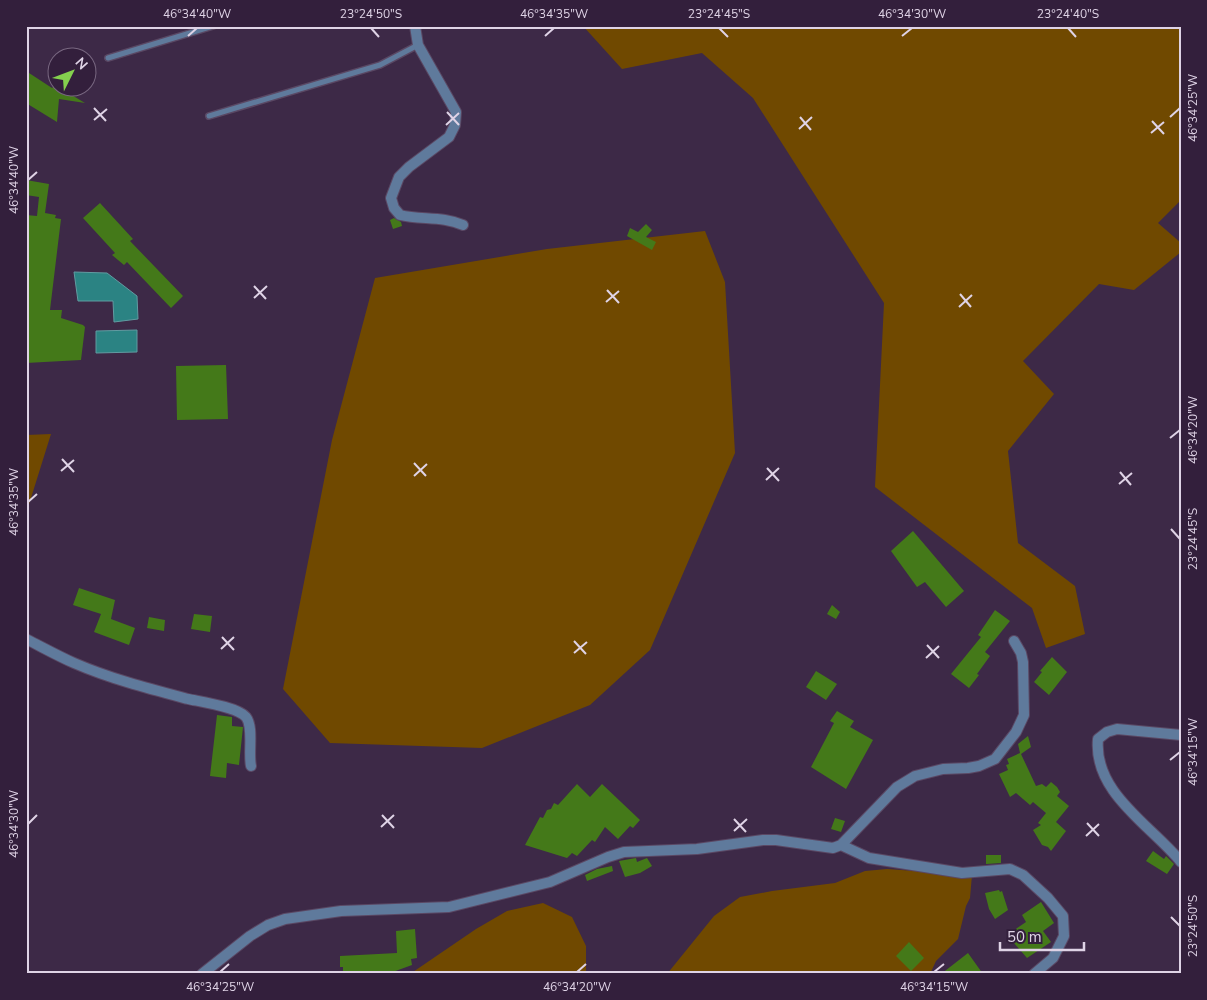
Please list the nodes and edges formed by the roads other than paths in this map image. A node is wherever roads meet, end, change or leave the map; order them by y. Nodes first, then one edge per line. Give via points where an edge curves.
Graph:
1 (213, 26) edge
2 (415, 26) edge
3 (418, 45) junction
4 (108, 58) dead end
5 (209, 116) dead end
6 (463, 225) dead end
7 (26, 639) edge
8 (1014, 641) dead end
9 (1181, 735) edge
10 (251, 766) dead end
11 (841, 845) junction
12 (1181, 862) edge
13 (202, 974) edge
14 (1034, 974) edge

1 - 4 lane
2 - 3 street
3 - 5 lane via 380,65
3 - 6 street via 456,112 455,125 449,136 399,177 391,198 400,215 442,218
7 - 10 street via 75,663 135,685 244,715 250,732 248,756
8 - 11 street via 1023,662 1024,715 1016,732 995,758 979,766 943,769 915,776 897,787
9 - 12 street via 1117,729 1098,739 1097,750 1104,774 1129,812
11 - 13 street via 833,848 764,840 697,849 624,852 543,884 449,907 341,911 285,919 250,936
11 - 14 street via 868,858 962,873 1010,870 1023,875 1063,916 1064,936 1053,958

